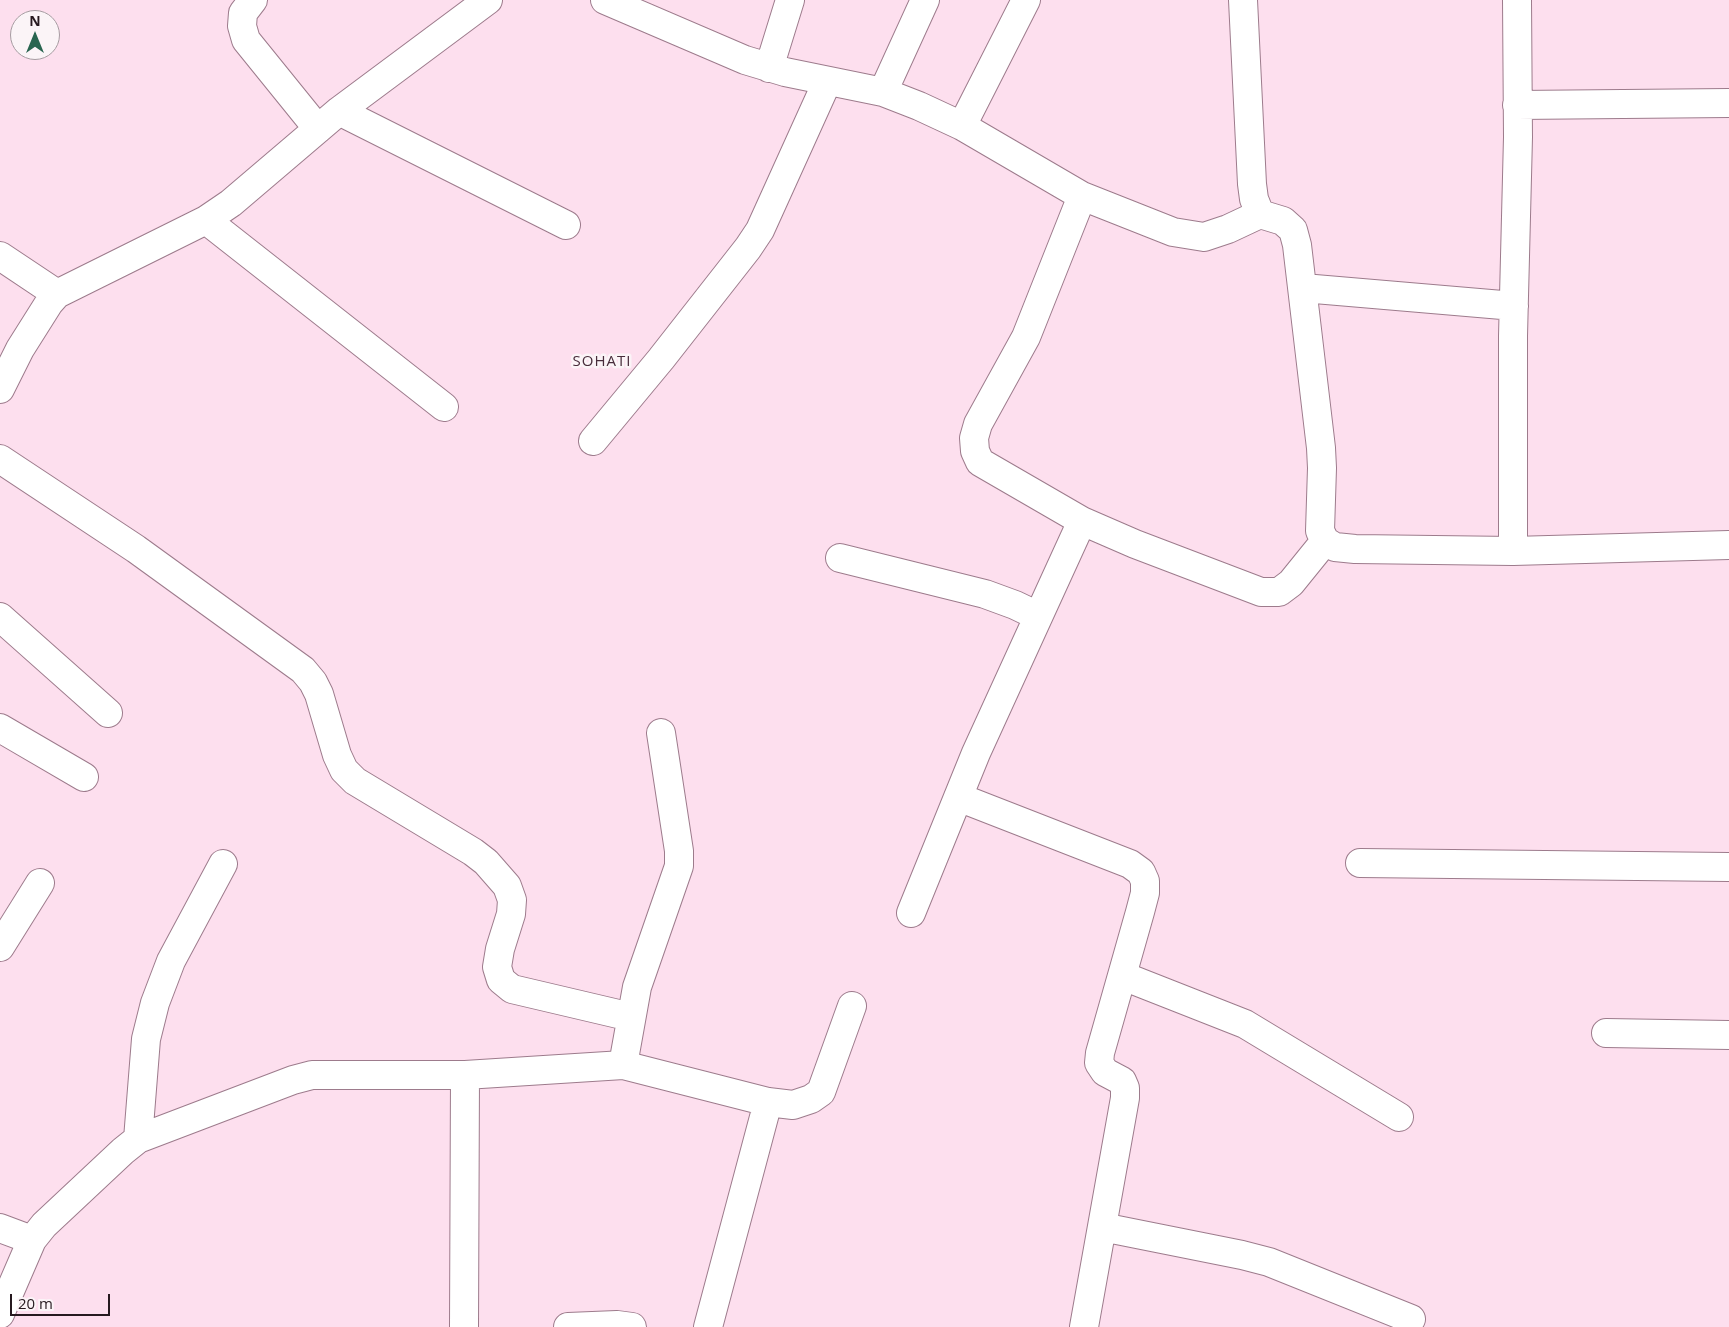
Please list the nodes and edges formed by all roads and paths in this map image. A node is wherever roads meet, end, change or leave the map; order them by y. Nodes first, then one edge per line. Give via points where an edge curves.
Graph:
1 (253, 0) edge
2 (488, 0) edge
3 (605, 0) edge
4 (790, 0) edge
5 (925, 0) edge
6 (1026, 0) edge
7 (1243, 0) edge
8 (1517, 0) edge
9 (769, 68) junction
10 (827, 82) junction
11 (883, 92) junction
12 (1729, 103) edge
13 (1517, 105) junction
14 (339, 111) junction
15 (962, 126) junction
16 (318, 129) junction
17 (1082, 196) junction
18 (1260, 214) junction
19 (206, 220) junction
20 (566, 225) dead end
21 (0, 256) edge
22 (1302, 288) junction
23 (57, 294) junction
24 (1514, 306) junction
25 (0, 390) edge
26 (444, 407) dead end
27 (593, 441) dead end
28 (0, 459) edge
29 (1082, 521) junction
30 (1325, 541) junction
31 (1729, 545) edge
32 (1513, 550) junction
33 (840, 558) dead end
34 (1038, 616) junction
35 (0, 617) edge
36 (108, 713) dead end
37 (0, 728) edge
38 (661, 732) dead end
39 (84, 776) dead end
40 (958, 796) junction
41 (1360, 863) dead end
42 (223, 864) dead end
43 (1729, 867) edge
44 (40, 883) dead end
45 (911, 914) dead end
46 (0, 947) edge
47 (1123, 976) junction
48 (852, 1006) dead end
49 (631, 1017) junction
50 (1606, 1033) dead end
51 (1729, 1035) edge
52 (624, 1065) junction
53 (465, 1076) junction
54 (768, 1102) junction
55 (1399, 1117) dead end
56 (138, 1139) junction
57 (1102, 1227) junction
58 (0, 1228) edge
59 (32, 1240) junction
60 (0, 1314) edge
61 (1411, 1319) dead end
62 (464, 1327) edge
63 (568, 1327) edge
64 (632, 1327) edge
65 (708, 1327) edge
66 (1084, 1327) edge

1 - 16 street via 242,13 246,40
2 - 14 street
3 - 9 street
4 - 9 street
5 - 11 street
6 - 15 street
7 - 18 street via 1252,184
8 - 13 street
9 - 10 street
10 - 11 street
10 - 27 street via 760,230
11 - 15 street
12 - 13 street
13 - 24 street
14 - 16 street
14 - 20 street
15 - 17 street
16 - 19 street via 231,203
17 - 18 street via 1173,232 1204,236
17 - 29 street via 1026,337 978,424 974,438 974,451 980,462
18 - 22 street via 1283,221 1293,230
19 - 23 street
19 - 26 street
21 - 23 street
22 - 24 street
22 - 30 street via 1321,448 1320,531
23 - 25 street via 20,349
24 - 32 street
28 - 49 street via 136,549 303,670 319,694 344,770 355,781 473,852 507,886 512,900 497,967 501,980 512,989
29 - 30 street via 1261,592 1279,592 1291,583
29 - 34 street
30 - 32 street via 1335,547 1354,549
31 - 32 street
33 - 34 street via 985,594
34 - 40 street
35 - 36 street
37 - 39 street
38 - 49 street via 679,866 637,987
40 - 45 street
40 - 47 street via 1130,864 1141,872 1145,893
41 - 43 street
42 - 56 street via 171,961 155,1002 146,1039
44 - 46 street
47 - 55 street via 1245,1024
47 - 57 street via 1099,1063 1105,1072 1122,1081 1125,1088
48 - 54 street via 821,1092 793,1105
49 - 52 street
50 - 51 street
52 - 53 street
52 - 54 street
53 - 56 street via 312,1076
53 - 62 street
54 - 65 street
56 - 59 street via 44,1225
57 - 61 street via 1269,1262
57 - 66 street
58 - 59 street
59 - 60 street
63 - 64 street

